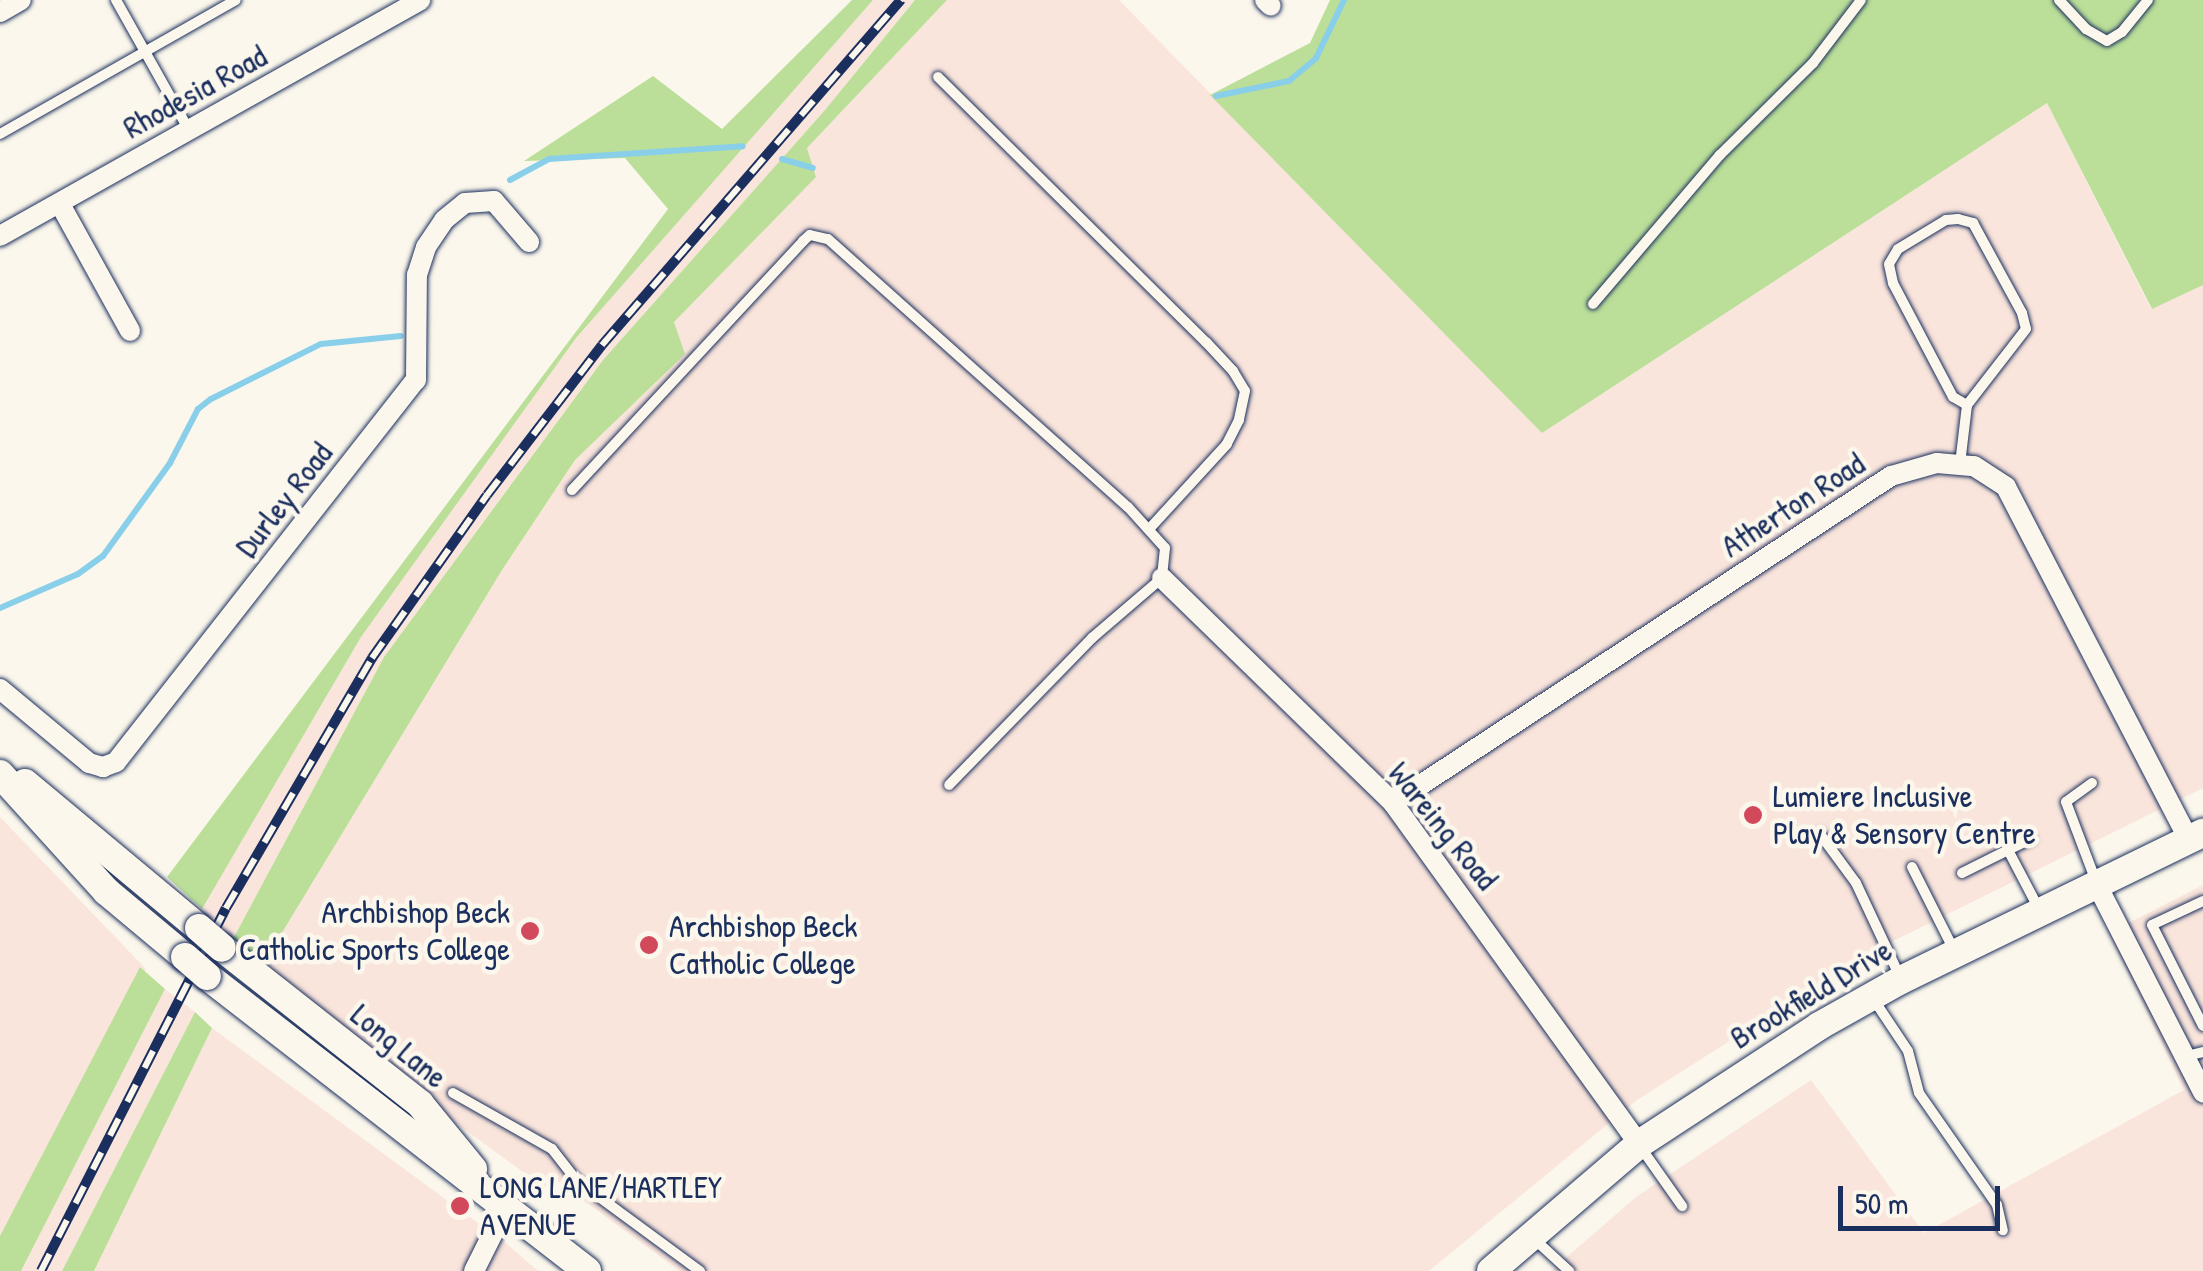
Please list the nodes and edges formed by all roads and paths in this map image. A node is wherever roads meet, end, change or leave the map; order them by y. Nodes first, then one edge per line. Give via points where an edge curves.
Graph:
1 (21, 0) edge
2 (116, 0) edge
3 (236, 0) edge
4 (420, 0) edge
5 (1861, 0) edge
6 (2059, 0) edge
7 (2148, 0) edge
8 (0, 12) edge
9 (144, 52) junction
10 (938, 77) dead end
11 (189, 130) junction
12 (0, 134) edge
13 (60, 204) junction
14 (0, 236) edge
15 (529, 242) dead end
16 (1593, 304) dead end
17 (130, 331) dead end
18 (1967, 404) junction
19 (1960, 465) junction
20 (572, 490) dead end
21 (1150, 528) junction
22 (1162, 578) junction
23 (0, 689) edge
24 (0, 764) edge
25 (0, 774) edge
26 (2092, 783) dead end
27 (950, 786) dead end
28 (1393, 803) junction
29 (1820, 834) dead end
30 (2196, 836) edge
31 (2031, 838) dead end
32 (2008, 850) junction
33 (1912, 867) dead end
34 (1962, 873) dead end
35 (2097, 886) junction
36 (2203, 901) edge
37 (2040, 912) junction
38 (1956, 953) junction
39 (1901, 980) junction
40 (1871, 995) junction
41 (2203, 1026) edge
42 (2195, 1054) edge
43 (454, 1092) dead end
44 (2203, 1092) edge
45 (1638, 1144) junction
46 (1682, 1206) dead end
47 (505, 1209) junction
48 (2003, 1230) dead end
49 (1531, 1236) junction
50 (474, 1271) edge
51 (587, 1271) edge
52 (700, 1271) edge
53 (1490, 1271) edge
54 (1569, 1271) edge

1 - 8 street
2 - 9 lane
3 - 9 lane
4 - 11 street, Rhodesia Road
5 - 16 lane via 1813,63 1720,155
6 - 7 lane via 2107,41
9 - 11 lane
9 - 12 lane
10 - 21 lane via 1216,352 1244,391 1227,444
11 - 13 street, Rhodesia Road
13 - 14 street, Rhodesia Road
13 - 17 street
15 - 23 street, Durley Road via 494,201 465,203 444,220 416,275 416,380 116,762 89,762
18 - 18 lane via 1953,397 1893,283 1890,264 1898,249 1958,219 1973,224 2026,329
18 - 19 lane
19 - 28 street, Atherton Road via 1936,463 1892,476
19 - 30 street via 2006,486 2024,514
20 - 21 lane via 810,235 828,239
21 - 22 lane via 1165,548
22 - 27 lane via 1092,638
22 - 28 street, Wareing Road
24 - 47 main road, Long Lane, bridge via 420,1104
25 - 47 main road, Long Lane, bridge via 106,892
26 - 35 lane via 2066,802
28 - 45 street, Wareing Road
29 - 39 lane via 1856,883
30 - 35 main road, Brookfield Drive
31 - 32 lane
32 - 34 lane
32 - 37 lane
33 - 38 lane
35 - 37 main road, Brookfield Drive
35 - 42 street
36 - 41 lane via 2152,926
37 - 38 main road, Brookfield Drive
38 - 39 main road, Brookfield Drive
39 - 40 main road, Brookfield Drive
40 - 45 main road, Brookfield Drive
40 - 48 lane via 1908,1051 1918,1094 1997,1205
42 - 44 street
43 - 52 lane via 552,1148 576,1180
45 - 46 lane
45 - 49 main road, Brookfield Drive
47 - 50 street
47 - 51 main road, Long Lane
49 - 53 main road, Brookfield Drive
49 - 54 lane

